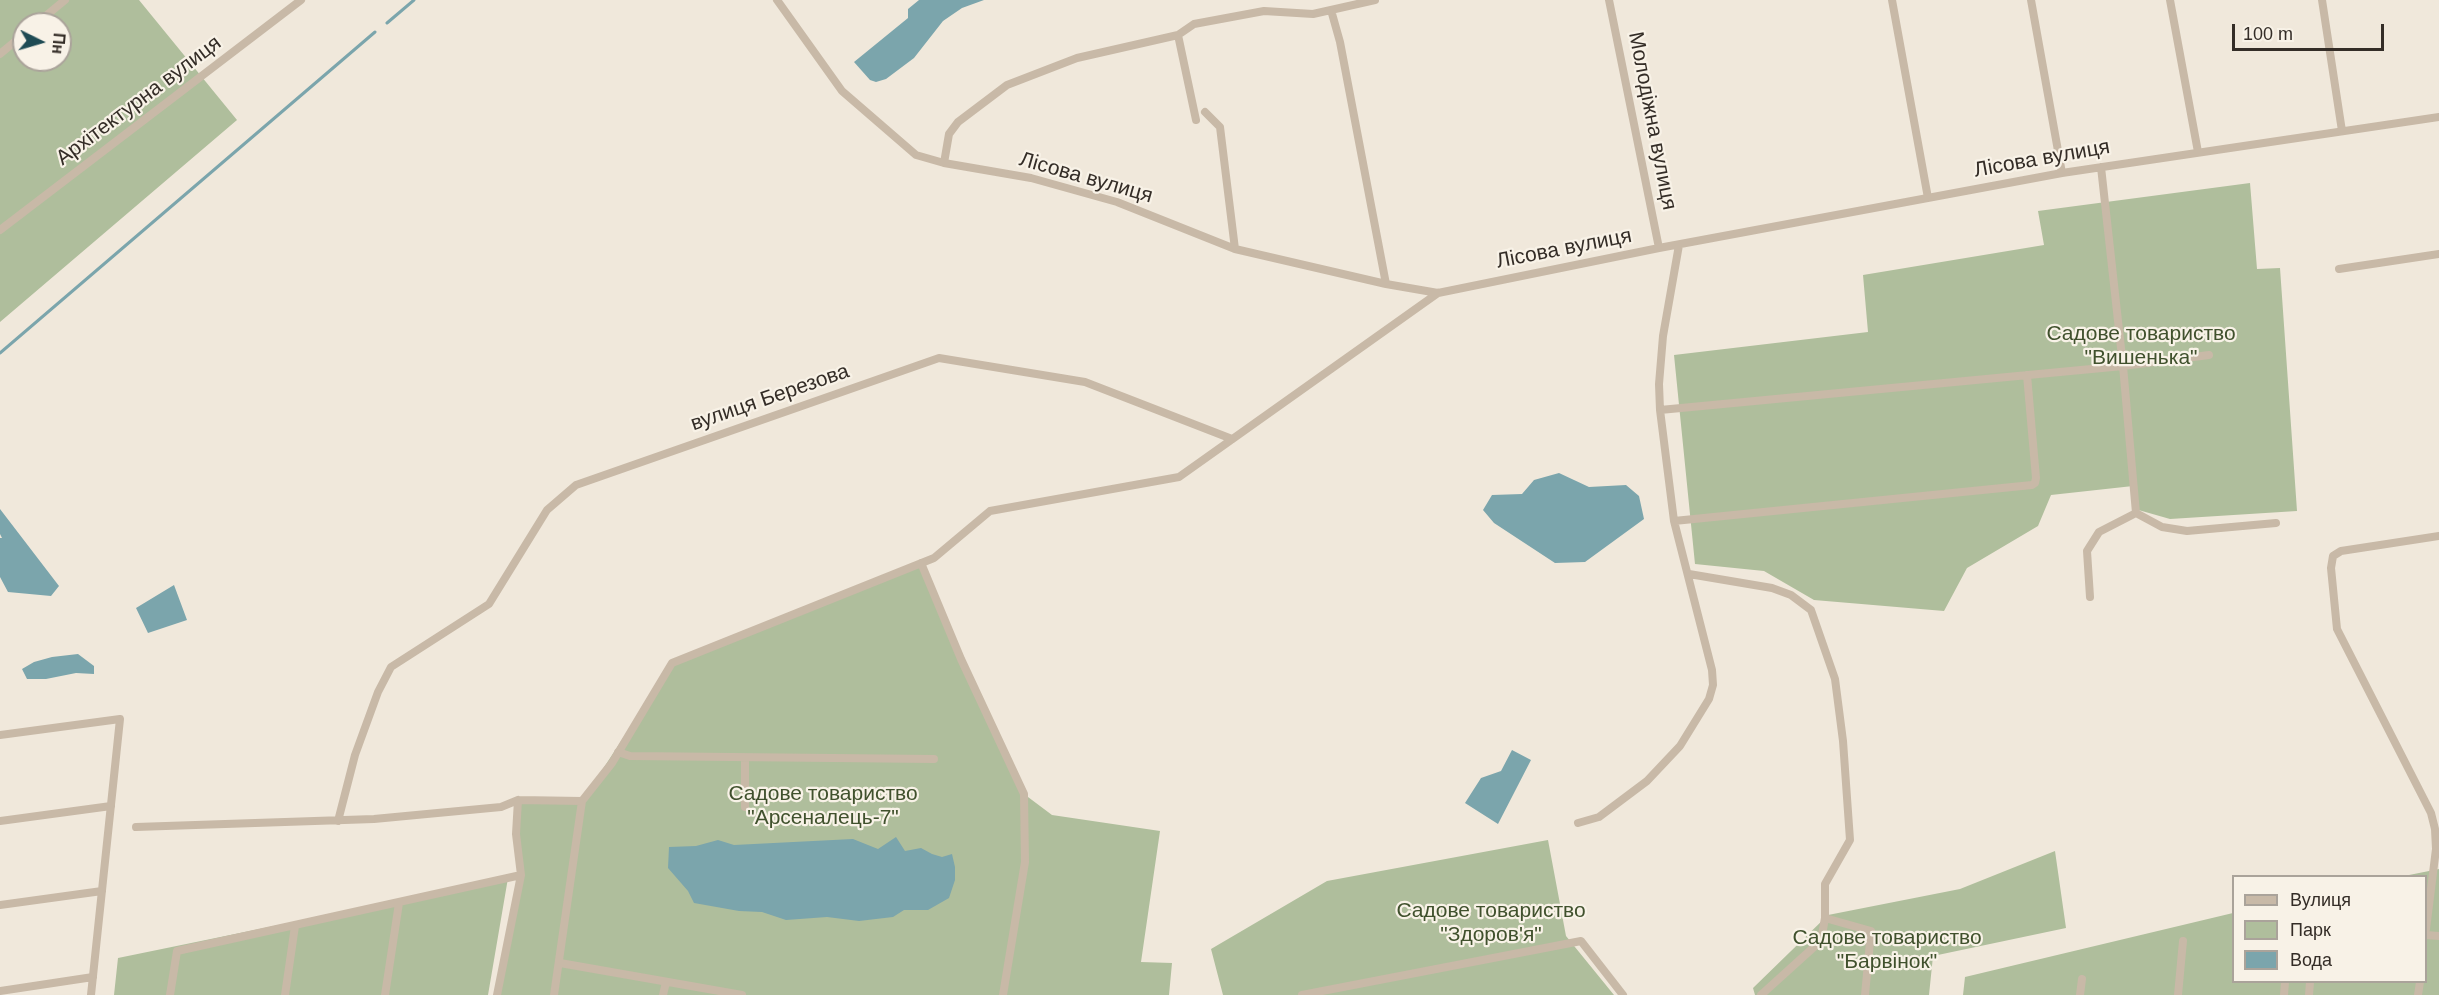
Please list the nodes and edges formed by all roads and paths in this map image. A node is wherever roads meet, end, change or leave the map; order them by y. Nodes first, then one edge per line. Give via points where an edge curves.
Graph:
1 (64, 0) edge
2 (301, 0) edge
3 (777, 0) edge
4 (1375, 0) edge
5 (1609, 0) edge
6 (1892, 0) edge
7 (2031, 0) edge
8 (2170, 0) edge
9 (2322, 0) edge
10 (1331, 10) junction
11 (50, 12) edge
12 (1178, 35) junction
13 (12, 44) edge
14 (0, 54) edge
15 (1205, 112) dead end
16 (2439, 117) edge
17 (1196, 120) dead end
18 (2342, 131) junction
19 (2198, 152) junction
20 (944, 163) junction
21 (2101, 167) junction
22 (2062, 174) junction
23 (1928, 198) junction
24 (0, 230) edge
25 (1678, 245) junction
26 (1659, 248) junction
27 (1235, 249) junction
28 (2439, 254) edge
29 (2339, 269) dead end
30 (1386, 284) junction
31 (1438, 292) junction
32 (2209, 355) dead end
33 (2123, 366) junction
34 (2027, 375) junction
35 (1660, 410) junction
36 (1232, 440) junction
37 (2136, 513) junction
38 (1674, 521) junction
39 (2276, 523) dead end
40 (2439, 536) edge
41 (921, 563) junction
42 (1689, 574) junction
43 (2090, 597) dead end
44 (0, 735) edge
45 (618, 752) junction
46 (745, 758) junction
47 (934, 759) dead end
48 (518, 800) junction
49 (582, 801) junction
50 (111, 806) junction
51 (745, 807) dead end
52 (0, 821) edge
53 (338, 821) junction
54 (1578, 823) dead end
55 (136, 827) dead end
56 (521, 875) junction
57 (2429, 879) edge
58 (102, 891) junction
59 (399, 903) junction
60 (0, 905) edge
61 (2427, 912) edge
62 (1825, 918) junction
63 (296, 926) junction
64 (2183, 941) dead end
65 (560, 963) junction
66 (93, 977) junction
67 (2082, 979) dead end
68 (666, 982) junction
69 (0, 991) edge
70 (91, 995) edge
71 (170, 995) edge
72 (285, 995) edge
73 (385, 995) edge
74 (496, 995) edge
75 (554, 995) edge
76 (663, 995) edge
77 (742, 995) edge
78 (1004, 995) edge
79 (1302, 995) edge
80 (1623, 995) edge
81 (1761, 995) edge
82 (1865, 995) edge
83 (2080, 995) edge
84 (2178, 995) edge

1 - 11 street
2 - 24 street, Архітектурна вулиця
3 - 20 street, Лісова вулиця via 842,91 916,155
4 - 10 street
5 - 26 street, Молодіжна вулиця
6 - 23 street
7 - 22 street
8 - 19 street
9 - 18 street
10 - 12 street via 1313,14 1263,10 1194,24
10 - 30 street
12 - 17 street
12 - 20 street via 1077,58 1007,85 958,122 949,134
13 - 14 street
15 - 27 street via 1220,127
16 - 18 street, Лісова вулиця
18 - 19 street, Лісова вулиця
19 - 21 street, Лісова вулиця
20 - 27 street, Лісова вулиця via 1031,178 1117,202
21 - 22 street, Лісова вулиця
21 - 33 street
22 - 23 street, Лісова вулиця
23 - 25 street, Лісова вулиця
25 - 26 street, Лісова вулиця
25 - 35 street via 1663,336
26 - 31 street, Лісова вулиця
27 - 30 street, Лісова вулиця
28 - 29 street
30 - 31 street, Лісова вулиця
31 - 36 street
32 - 33 street
33 - 34 street
33 - 37 street
34 - 35 street
34 - 38 street via 2036,478 2032,485
35 - 38 street
36 - 41 street via 1179,477 990,511 934,558
36 - 53 street, вулиця Березова via 1085,382 939,358 576,485 547,510 489,604 391,667 355,755
37 - 39 street via 2162,526 2187,531
37 - 43 street via 2098,532 2087,550
38 - 42 street
40 - 57 street via 2341,551 2333,556 2331,568 2337,629 2431,813 2436,839
41 - 45 street via 672,663
41 - 78 street via 1024,794 1025,862
42 - 54 street via 1712,670 1709,699 1680,746 1647,781 1599,817
42 - 62 street via 1772,588 1811,610 1835,679 1850,840 1825,884
44 - 50 street via 120,719
45 - 46 street via 630,756
45 - 49 street
46 - 47 street
46 - 51 street
48 - 49 street
48 - 53 street via 501,807
48 - 56 street via 516,834
49 - 65 street
50 - 52 street
50 - 58 street
53 - 55 street
56 - 59 street
56 - 74 street
57 - 61 street
58 - 60 street
58 - 66 street
59 - 63 street
59 - 73 street
62 - 81 street via 1822,935 1814,947
62 - 82 street via 1870,931
63 - 71 street via 177,951
63 - 72 street
64 - 84 street
65 - 68 street
65 - 75 street
66 - 69 street
66 - 70 street
67 - 83 street
68 - 76 street
68 - 77 street
79 - 80 street via 1581,941

